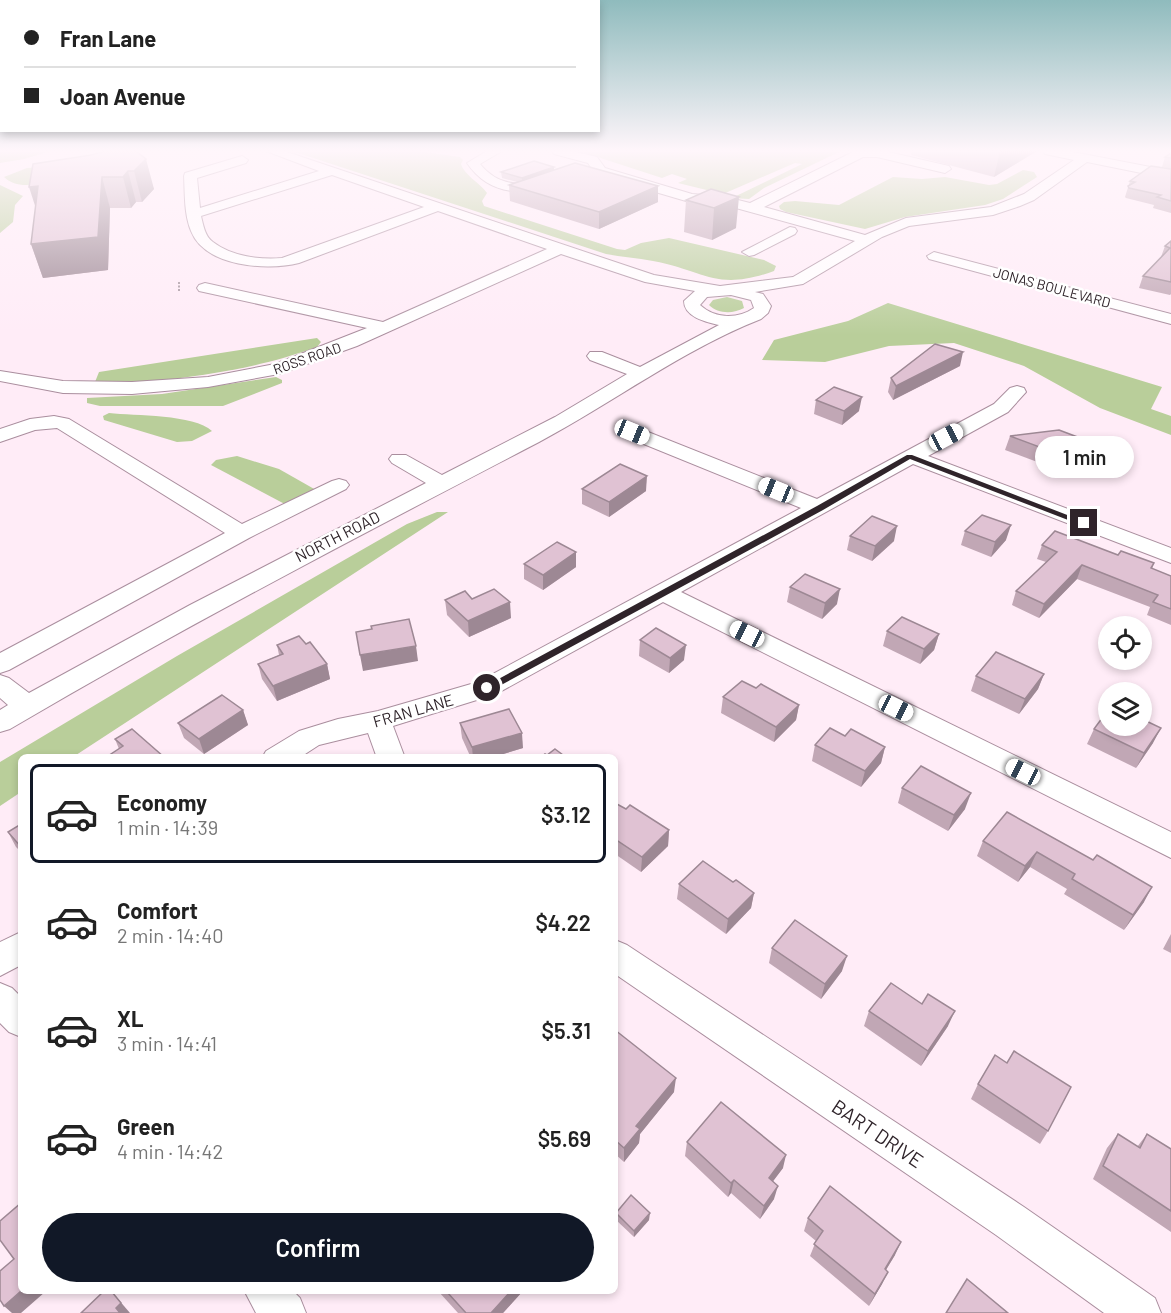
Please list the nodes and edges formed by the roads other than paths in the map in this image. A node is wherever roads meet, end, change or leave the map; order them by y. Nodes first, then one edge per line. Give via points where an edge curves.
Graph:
1 (204, 212) edge
2 (423, 212) edge
3 (452, 212) edge
4 (725, 212) edge
5 (771, 212) edge
6 (977, 212) edge
7 (195, 213) joint
8 (806, 222) junction
9 (790, 231) junction
10 (868, 240) junction
11 (560, 249) junction
12 (749, 252) dead end
13 (934, 256) dead end
14 (651, 279) junction
15 (797, 281) junction
16 (205, 288) dead end
17 (724, 290) junction
18 (695, 309) junction
19 (755, 314) junction
20 (1171, 319) edge
21 (384, 327) junction
22 (676, 353) junction
23 (596, 356) dead end
24 (642, 374) junction
25 (0, 375) edge
26 (1017, 392) dead end
27 (632, 432) dead end
28 (0, 436) edge
29 (910, 456) junction
30 (399, 459) dead end
31 (440, 483) junction
32 (339, 485) dead end
33 (820, 508) junction
34 (241, 533) junction
35 (1171, 556) edge
36 (663, 592) junction
37 (0, 664) edge
38 (0, 684) edge
39 (27, 706) junction
40 (0, 722) edge
41 (378, 722) junction
42 (283, 754) edge
43 (390, 754) edge
44 (1171, 846) edge
45 (18, 948) edge
46 (618, 957) edge
47 (0, 961) edge
48 (0, 999) edge
49 (18, 1018) edge
50 (268, 1294) edge
51 (285, 1313) edge
52 (1140, 1313) edge

1 - 7 street
2 - 7 street via 271,265 250,263 207,245 199,236
3 - 11 street
4 - 9 street
5 - 8 street
6 - 10 street, NORTH ROAD via 906,222
8 - 9 street
8 - 10 street
9 - 12 street
10 - 15 street, NORTH ROAD
11 - 14 street
11 - 21 street, ROSS ROAD
13 - 20 street, JONAS BOULEVARD
14 - 17 street
14 - 18 street
15 - 17 street, NORTH ROAD
15 - 19 street, NORTH ROAD
16 - 21 street
17 - 18 street via 696,296 692,301
17 - 19 street via 757,297 763,306
18 - 19 street via 726,320
18 - 22 street, NORTH ROAD via 694,331
19 - 22 street, NORTH ROAD
21 - 25 street, ROSS ROAD via 279,369 208,382 132,388 63,387
22 - 24 street, NORTH ROAD
23 - 24 street
24 - 31 street, NORTH ROAD via 538,434
26 - 29 street, FRAN LANE via 1001,408
27 - 33 street
28 - 34 street via 45,422 62,423
29 - 33 street, FRAN LANE
29 - 35 street
30 - 31 street
31 - 39 street, NORTH ROAD via 262,575
32 - 34 street
33 - 36 street, FRAN LANE
34 - 37 street
36 - 41 street, FRAN LANE via 487,688
36 - 44 street
38 - 39 street
39 - 40 street, NORTH ROAD
41 - 42 street, FRAN LANE via 309,738
41 - 43 street
45 - 47 street
46 - 52 street, BART DRIVE via 1058,1252
48 - 49 street
50 - 51 street

